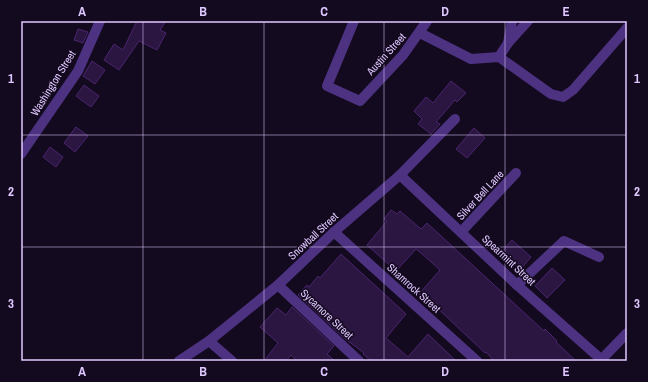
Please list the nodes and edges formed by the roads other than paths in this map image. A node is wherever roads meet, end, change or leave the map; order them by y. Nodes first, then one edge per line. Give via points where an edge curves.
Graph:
1 (100, 21) edge
2 (354, 21) edge
3 (427, 21) edge
4 (512, 21) edge
5 (528, 21) edge
6 (627, 28) edge
7 (420, 33) junction
8 (508, 43) junction
9 (499, 57) junction
10 (455, 119) dead end
11 (21, 154) edge
12 (516, 173) dead end
13 (400, 175) junction
14 (334, 232) junction
15 (461, 232) junction
16 (600, 257) dead end
17 (278, 285) junction
18 (518, 285) junction
19 (627, 333) edge
20 (209, 340) junction
21 (602, 360) edge
22 (179, 361) edge
23 (232, 361) edge
24 (359, 361) edge
25 (477, 361) edge

1 - 11 street, Washington Street via 78,71
2 - 7 street, Austin Street via 328,86 360,100 403,55
3 - 7 street, Austin Street
4 - 8 street
5 - 8 street
6 - 9 street via 573,90 563,97 551,94
7 - 9 street via 471,59
8 - 9 street
10 - 13 street, Snowball Street
12 - 15 street, Silver Bell Lane
13 - 14 street, Snowball Street
13 - 15 street, Spearmint Street
14 - 17 street, Snowball Street
14 - 25 street, Shamrock Street
15 - 18 street, Spearmint Street
16 - 18 street via 564,241
17 - 20 street, Snowball Street
17 - 24 street, Sycamore Street
18 - 21 street, Spearmint Street
19 - 21 street
20 - 22 street, Snowball Street
20 - 23 street

